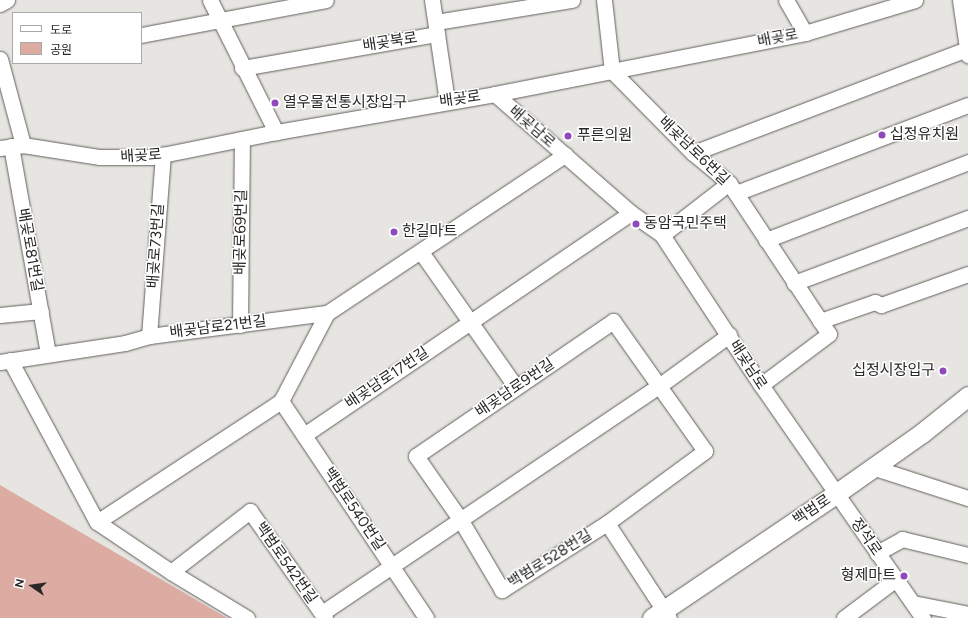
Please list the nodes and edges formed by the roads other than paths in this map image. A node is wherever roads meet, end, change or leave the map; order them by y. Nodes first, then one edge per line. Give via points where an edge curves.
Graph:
1 (7, 0) edge
2 (210, 0) edge
3 (326, 0) edge
4 (432, 0) edge
5 (572, 0) edge
6 (604, 0) edge
7 (786, 0) edge
8 (915, 0) edge
9 (960, 0) edge
10 (0, 4) edge
11 (220, 20) junction
12 (437, 28) junction
13 (806, 32) junction
14 (142, 35) edge
15 (968, 52) edge
16 (3, 59) edge
17 (242, 68) junction
18 (612, 71) junction
19 (495, 94) junction
20 (447, 101) junction
21 (968, 105) edge
22 (276, 132) junction
23 (242, 139) junction
24 (12, 146) edge
25 (693, 153) junction
26 (162, 155) junction
27 (565, 156) junction
28 (968, 162) edge
29 (732, 188) junction
30 (631, 213) junction
31 (968, 218) edge
32 (662, 235) junction
33 (766, 240) junction
34 (421, 252) junction
35 (968, 274) edge
36 (794, 283) junction
37 (41, 311) junction
38 (327, 313) junction
39 (0, 315) edge
40 (820, 320) junction
41 (471, 321) junction
42 (240, 324) junction
43 (729, 335) junction
44 (149, 336) junction
45 (48, 353) junction
46 (5, 361) edge
47 (761, 385) junction
48 (659, 386) junction
49 (516, 387) junction
50 (968, 396) edge
51 (281, 401) junction
52 (304, 435) junction
53 (872, 467) junction
54 (837, 494) junction
55 (968, 498) edge
56 (460, 519) junction
57 (97, 522) junction
58 (607, 523) junction
59 (877, 553) junction
60 (968, 555) edge
61 (393, 566) junction
62 (170, 572) junction
63 (896, 579) junction
64 (912, 603) junction
65 (968, 614) edge
66 (661, 615) edge
67 (323, 616) edge
68 (247, 618) edge
69 (426, 618) edge
70 (844, 618) edge
71 (923, 618) edge

1 - 10 street
2 - 11 street
3 - 11 street
4 - 12 street, 배곶북로
5 - 12 street, 배곶북로
6 - 18 street
7 - 13 street
8 - 13 street, 배곶로
9 - 15 street
11 - 14 street
11 - 17 street
12 - 17 street, 배곶북로
12 - 20 street, 배곶북로
13 - 18 street, 배곶로
15 - 25 street
16 - 24 street, 배곶로81번길
17 - 22 street
18 - 19 street, 배곶로
18 - 25 street, 배곶남로6번길
19 - 20 street, 배곶로
19 - 27 street, 배곶남로
20 - 22 street, 배곶로
21 - 29 street
22 - 23 street, 배곶로
23 - 26 street, 배곶로
23 - 42 street, 배곶로69번길
24 - 26 street, 배곶로 via 123,159
24 - 37 street, 배곶로81번길
25 - 29 street, 배곶남로6번길
26 - 44 street, 배곶로73번길
27 - 30 street, 배곶남로
27 - 34 street, 배곶남로21번길
28 - 33 street
29 - 32 street
29 - 33 street, 배곶남로6번길
30 - 32 street, 배곶남로
30 - 41 street, 배곶남로17번길
31 - 36 street
32 - 43 street, 배곶남로
33 - 36 street, 배곶남로6번길
34 - 38 street, 배곶남로21번길
34 - 41 street
35 - 40 street via 881,305 875,302
36 - 40 street, 배곶남로6번길
37 - 39 street
37 - 45 street, 배곶로81번길
38 - 42 street, 배곶남로21번길
38 - 51 street
40 - 47 street, 배곶남로6번길 via 829,334
41 - 49 street
41 - 52 street, 배곶남로17번길
42 - 44 street, 배곶남로21번길
43 - 47 street, 배곶남로
43 - 48 street
44 - 45 street, 배곶남로21번길 via 125,343
45 - 46 street, 배곶남로21번길
46 - 57 street
47 - 54 street, 배곶남로
48 - 49 street, 배곶남로9번길 via 613,321
48 - 56 street
48 - 58 street, 백범로528번길 via 705,451
49 - 56 street, 배곶남로9번길 via 416,456
50 - 53 main road, 백범로 via 922,433
51 - 52 street, 백범로540번길
51 - 57 street
52 - 61 street, 백범로540번길
53 - 54 main road, 백범로
53 - 55 street
54 - 59 street, 정석로
54 - 66 main road, 백범로
56 - 58 street, 백범로528번길 via 502,590
56 - 61 street
57 - 62 street
58 - 66 street, 백범로528번길
59 - 60 street via 902,539
59 - 63 street, 정석로
61 - 67 street
61 - 69 street, 백범로540번길
62 - 67 street, 백범로542번길 via 250,511
62 - 68 street
63 - 64 street, 정석로
63 - 70 street
64 - 65 street
64 - 71 street, 정석로

